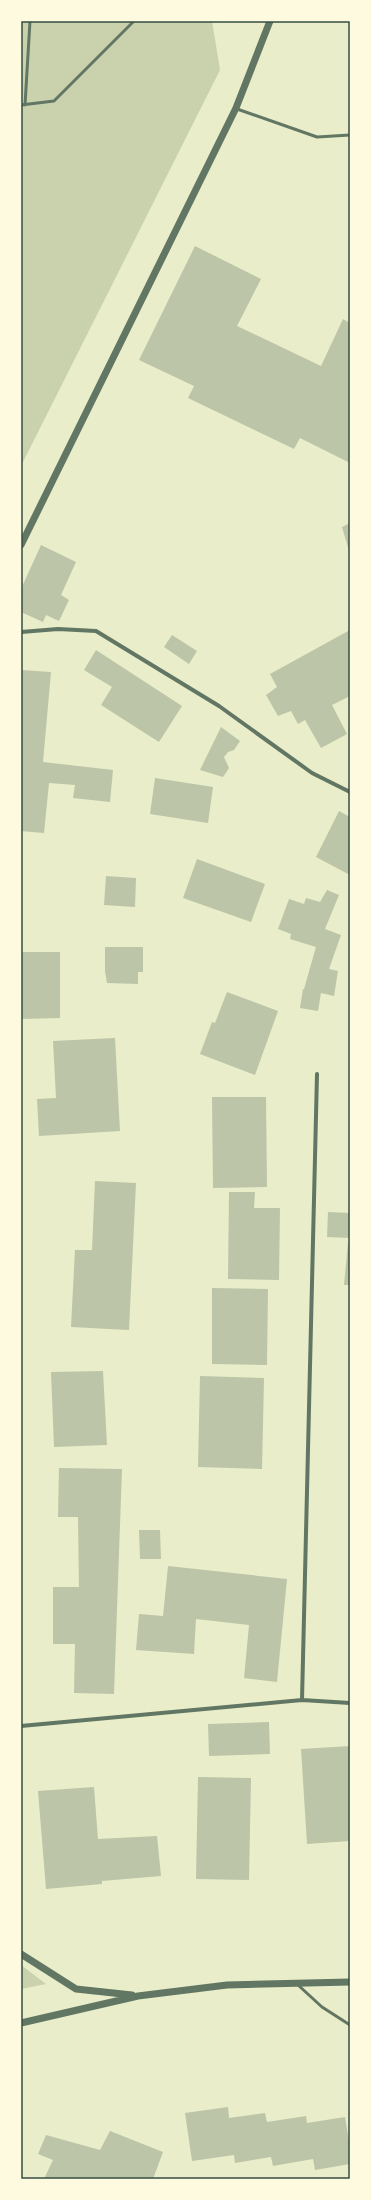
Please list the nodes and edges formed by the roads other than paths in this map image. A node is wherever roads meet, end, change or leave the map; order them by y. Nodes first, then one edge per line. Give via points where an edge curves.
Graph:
1 (30, 21) edge
2 (134, 21) edge
3 (270, 21) edge
4 (23, 105) edge
5 (236, 108) junction
6 (350, 135) edge
7 (21, 545) edge
8 (21, 632) edge
9 (350, 792) edge
10 (317, 1074) dead end
11 (302, 1700) junction
12 (350, 1704) edge
13 (21, 1726) edge
14 (21, 1954) edge
15 (295, 1982) junction
16 (350, 1982) edge
17 (138, 1996) junction
18 (21, 2023) edge
19 (350, 2025) edge

1 - 4 lane
2 - 4 lane via 54,101
3 - 5 street
5 - 6 lane via 317,137
5 - 7 street
8 - 9 street via 58,629 96,631 220,706 312,773
10 - 11 street
11 - 12 street
11 - 13 street
14 - 17 street via 76,1989
15 - 16 street
15 - 17 street via 227,1985
15 - 19 lane via 322,2007
17 - 18 street

